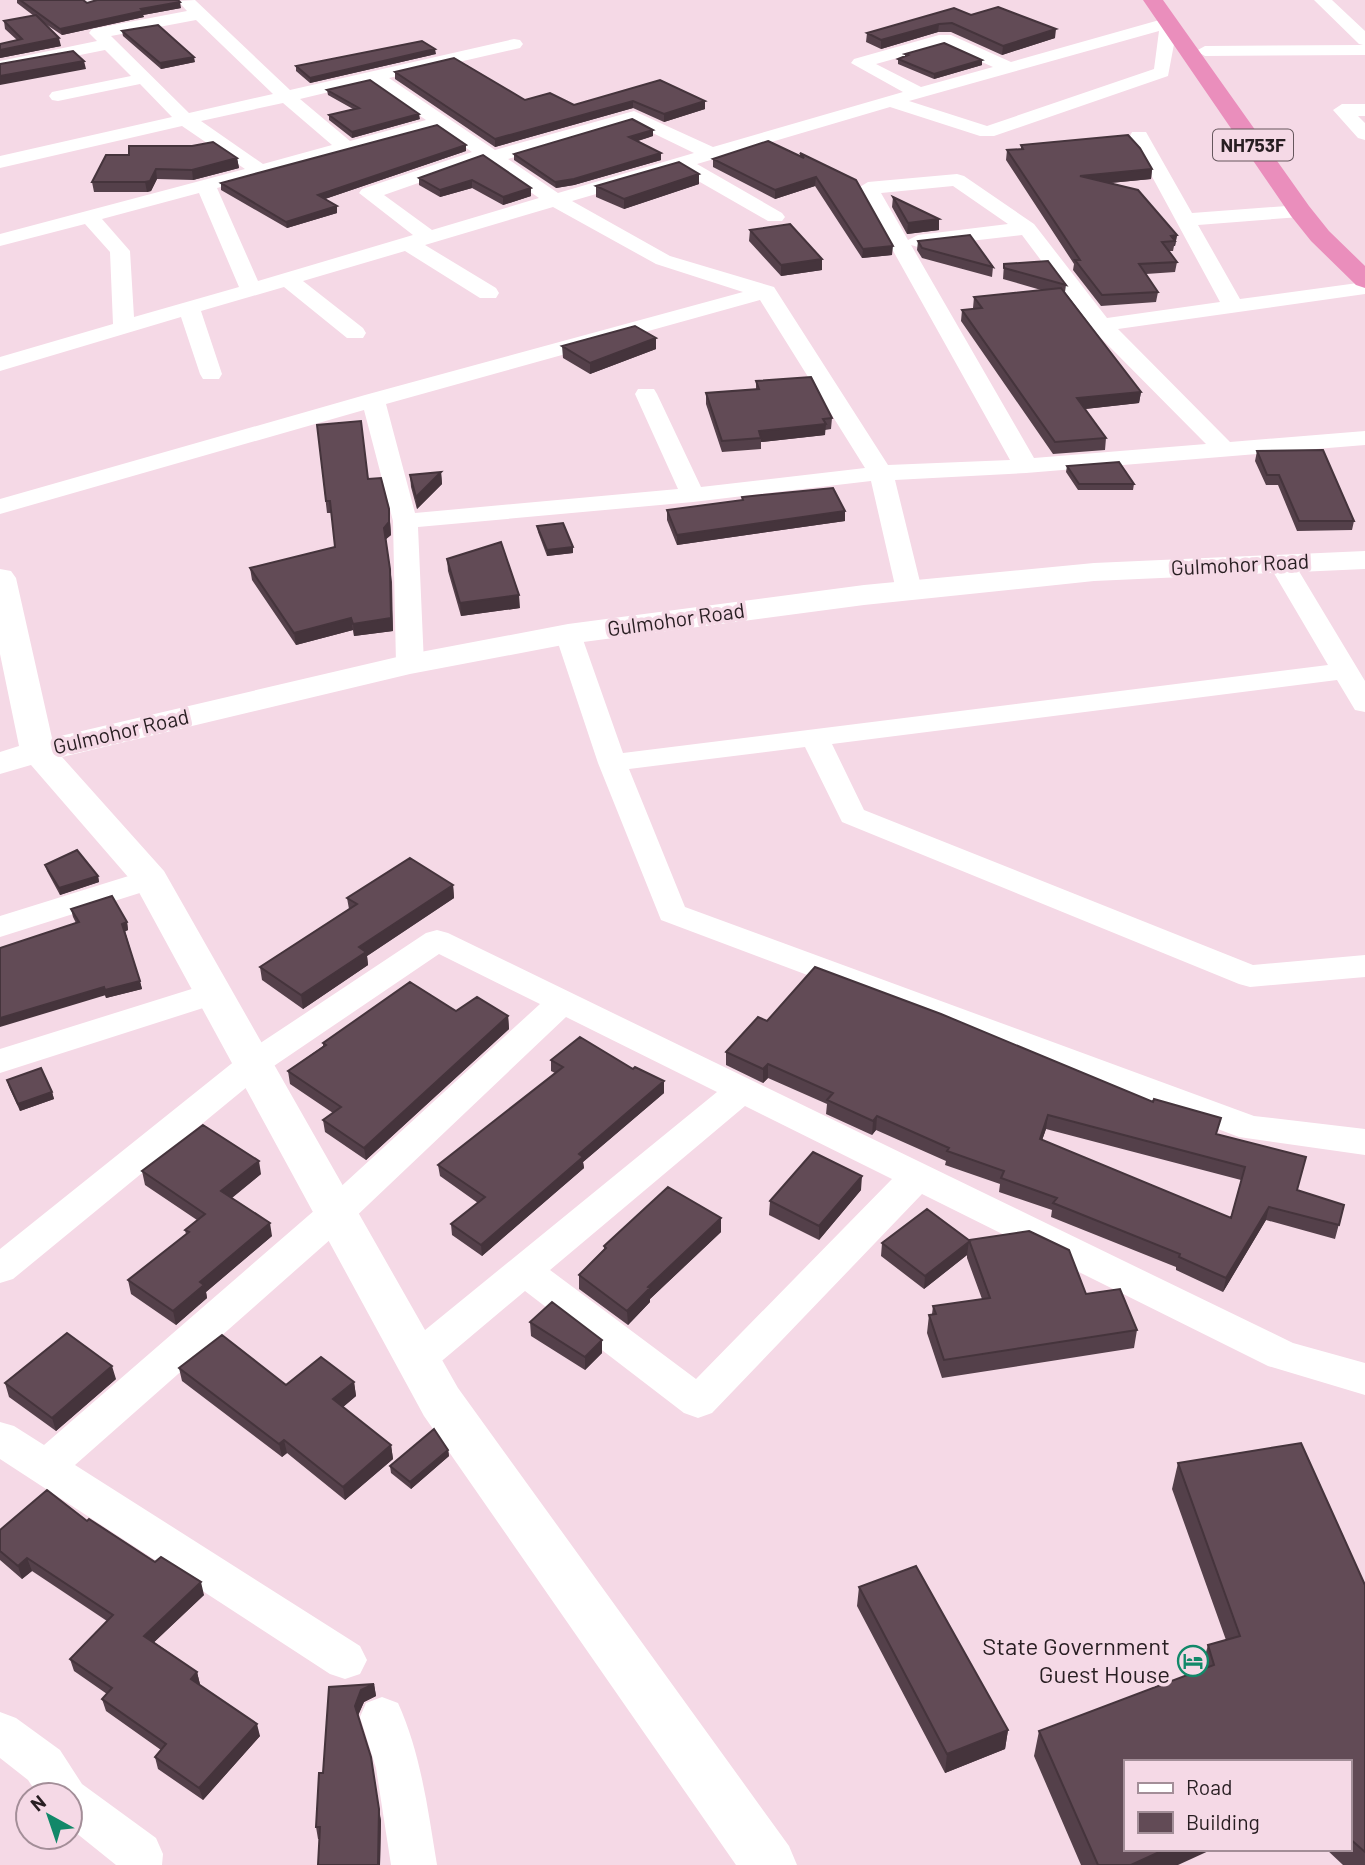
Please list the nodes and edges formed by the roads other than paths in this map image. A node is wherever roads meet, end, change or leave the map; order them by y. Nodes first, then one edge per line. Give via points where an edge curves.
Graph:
1 (186, 0) edge
2 (1153, 0) edge
3 (1322, 0) edge
4 (1170, 11) edge
5 (200, 14) junction
6 (1365, 40) edge
7 (109, 44) junction
8 (514, 44) dead end
9 (1365, 50) edge
10 (1205, 51) junction
11 (0, 66) edge
12 (1009, 67) junction
13 (374, 76) junction
14 (145, 78) junction
15 (920, 93) junction
16 (58, 96) dead end
17 (286, 96) junction
18 (890, 101) junction
19 (1365, 110) edge
20 (186, 120) junction
21 (441, 122) junction
22 (1365, 134) edge
23 (1139, 136) dead end
24 (346, 148) junction
25 (712, 154) junction
26 (490, 155) junction
27 (0, 162) edge
28 (681, 163) junction
29 (260, 170) junction
30 (206, 185) junction
31 (555, 200) junction
32 (1300, 211) junction
33 (89, 216) junction
34 (775, 217) dead end
35 (1185, 220) junction
36 (1027, 228) junction
37 (428, 237) junction
38 (0, 240) edge
39 (407, 243) junction
40 (899, 244) junction
41 (1365, 259) edge
42 (287, 279) junction
43 (1365, 280) edge
44 (1365, 288) edge
45 (251, 290) junction
46 (766, 292) junction
47 (488, 293) dead end
48 (189, 308) junction
49 (1234, 308) junction
50 (1101, 325) junction
51 (124, 328) junction
52 (355, 333) dead end
53 (0, 365) edge
54 (211, 374) dead end
55 (646, 394) dead end
56 (373, 400) junction
57 (1365, 438) edge
58 (1223, 448) junction
59 (1026, 466) junction
60 (881, 473) junction
61 (693, 495) junction
62 (0, 506) edge
63 (405, 521) junction
64 (1365, 560) edge
65 (1281, 563) junction
66 (0, 578) edge
67 (909, 590) junction
68 (568, 635) junction
69 (410, 664) junction
70 (1343, 671) junction
71 (1365, 704) edge
72 (815, 738) junction
73 (19, 757) edge
74 (612, 763) junction
75 (151, 879) junction
76 (0, 927) edge
77 (1365, 966) edge
78 (214, 993) junction
79 (562, 1002) junction
80 (0, 1061) edge
81 (253, 1064) junction
82 (742, 1090) junction
83 (1365, 1142) edge
84 (917, 1176) junction
85 (336, 1213) junction
86 (1, 1263) edge
87 (524, 1270) junction
88 (417, 1359) junction
89 (1365, 1378) edge
90 (0, 1438) edge
91 (45, 1468) junction
92 (345, 1660) dead end
93 (382, 1717) dead end
94 (0, 1732) edge
95 (55, 1781) edge
96 (84, 1812) edge
97 (139, 1865) edge
98 (414, 1865) edge
99 (769, 1865) edge

1 - 5 street
2 - 4 highway, NH753F
3 - 6 street
4 - 10 highway, NH753F
4 - 12 street
4 - 18 street via 1162,72 987,132
4 - 32 highway, NH753F
5 - 7 street via 98,33
5 - 17 street
7 - 11 street
7 - 14 street
8 - 13 street
9 - 10 street
10 - 41 highway, NH753F via 1341,234
12 - 15 street
12 - 15 street via 945,39 860,63
13 - 17 street
13 - 21 street
14 - 16 street
14 - 20 street
15 - 18 street
17 - 20 street
17 - 24 street
18 - 25 street
19 - 22 street via 1342,110
20 - 27 street
20 - 29 street
21 - 24 street
21 - 26 street
23 - 35 street
24 - 29 street
25 - 26 street via 634,117
25 - 28 street
26 - 31 street
26 - 37 street via 369,193
28 - 31 street
28 - 34 street
29 - 30 street
30 - 33 street
30 - 45 street
31 - 37 street
31 - 46 street via 663,260
32 - 35 street
32 - 43 highway, NH753F
33 - 38 street
33 - 51 street via 120,251
35 - 49 street
36 - 40 street
36 - 40 street via 957,180 868,188
36 - 50 street
37 - 39 street
39 - 42 street
39 - 47 street
40 - 59 street
42 - 45 street
42 - 52 street
44 - 49 street
45 - 48 street
46 - 56 street
46 - 60 street
48 - 51 street
48 - 54 street
49 - 50 street
50 - 58 street
51 - 53 street
55 - 61 street
56 - 62 street
56 - 63 street
57 - 58 street
58 - 59 street
59 - 60 street
60 - 61 street
60 - 67 street
61 - 63 street
63 - 69 street
64 - 65 street, Gulmohor Road
65 - 67 street, Gulmohor Road via 1094,572
65 - 70 street
66 - 73 street
67 - 68 street, Gulmohor Road
68 - 69 street, Gulmohor Road
68 - 74 street
69 - 73 street, Gulmohor Road
70 - 71 street
70 - 72 street
72 - 74 street
72 - 77 street via 852,816 1251,976
73 - 75 street
74 - 83 street via 672,913 1251,1128
75 - 76 street
75 - 78 street
78 - 80 street
78 - 81 street
79 - 81 street via 438,940
79 - 82 street
79 - 85 street
81 - 85 street
81 - 86 street
82 - 84 street
82 - 87 street
84 - 87 street via 698,1402
84 - 89 street via 1282,1355
85 - 88 street
85 - 91 street
87 - 88 street
88 - 99 street via 440,1402
90 - 91 street
91 - 92 street
93 - 98 street via 398,1768
94 - 95 street via 44,1765
96 - 97 street via 140,1854

